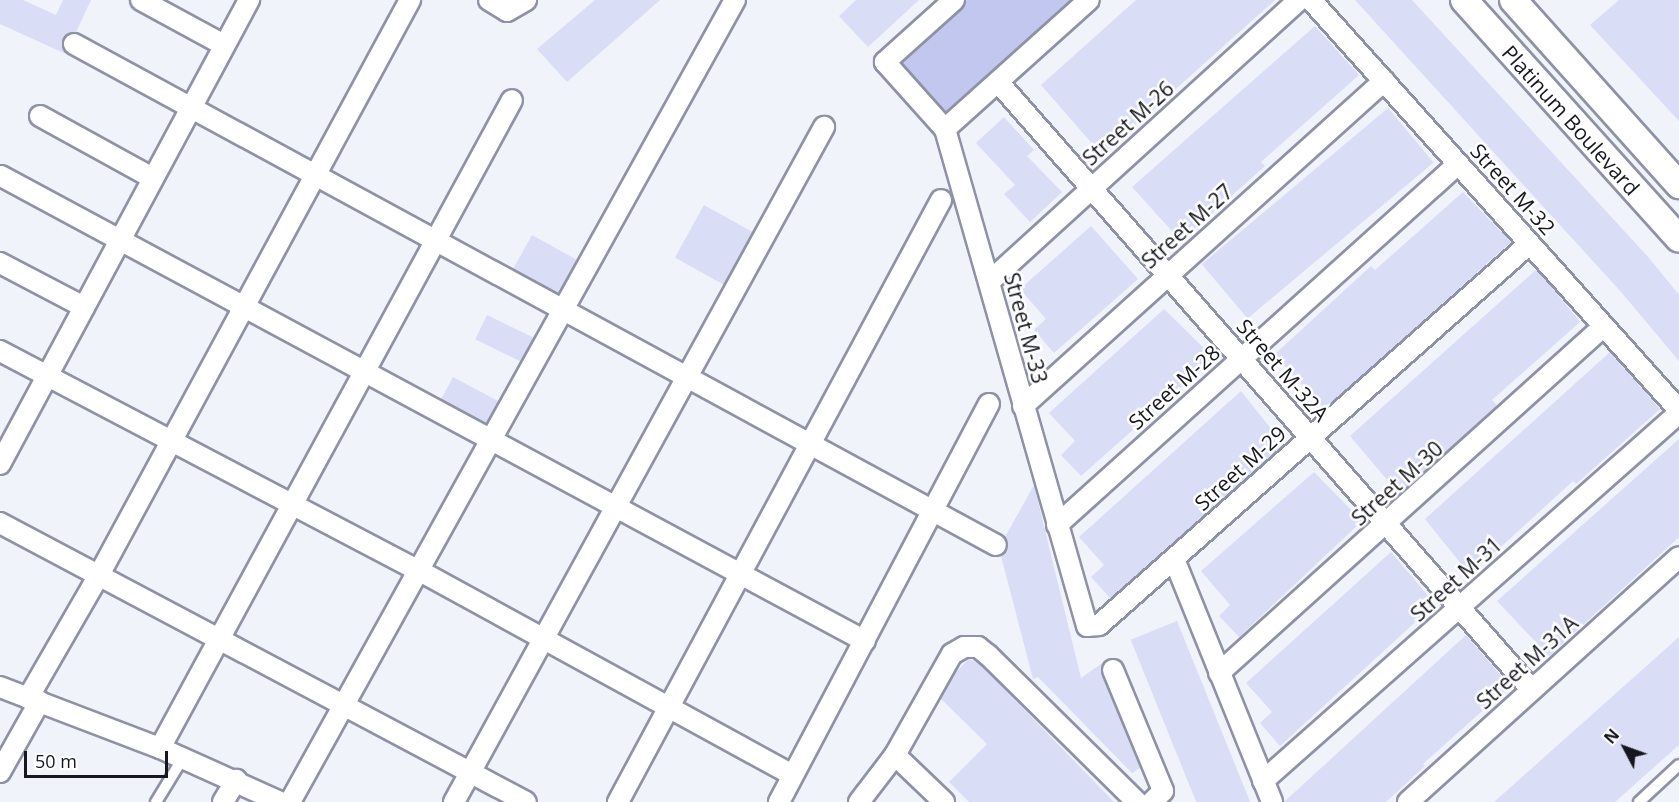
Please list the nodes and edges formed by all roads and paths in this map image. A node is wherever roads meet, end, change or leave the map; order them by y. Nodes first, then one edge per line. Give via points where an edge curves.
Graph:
1 (141, 0) edge
2 (249, 0) edge
3 (410, 0) edge
4 (489, 0) edge
5 (526, 0) edge
6 (735, 0) edge
7 (954, 0) edge
8 (1089, 0) edge
9 (1299, 0) edge
10 (1311, 0) edge
11 (1464, 0) edge
12 (1513, 0) edge
13 (932, 7) edge
14 (74, 44) dead end
15 (224, 45) junction
16 (1384, 81) junction
17 (998, 82) junction
18 (512, 100) dead end
19 (191, 108) junction
20 (40, 116) dead end
21 (824, 127) dead end
22 (945, 129) junction
23 (1458, 164) junction
24 (315, 175) junction
25 (1, 176) edge
26 (153, 178) junction
27 (1679, 185) edge
28 (1092, 188) junction
29 (941, 200) dead end
30 (1679, 239) edge
31 (120, 240) junction
32 (436, 241) junction
33 (1529, 243) junction
34 (0, 263) edge
35 (1168, 276) junction
36 (989, 282) junction
37 (84, 307) junction
38 (244, 307) junction
39 (563, 310) junction
40 (1604, 326) junction
41 (0, 351) edge
42 (1241, 359) junction
43 (366, 372) junction
44 (47, 374) junction
45 (687, 377) junction
46 (989, 404) dead end
47 (1023, 406) junction
48 (1679, 411) edge
49 (1310, 437) junction
50 (6, 439) edge
51 (171, 439) junction
52 (491, 440) junction
53 (810, 444) junction
54 (0, 464) edge
55 (294, 503) junction
56 (616, 507) junction
57 (934, 512) junction
58 (0, 523) edge
59 (1056, 525) junction
60 (1387, 525) junction
61 (996, 545) dead end
62 (1679, 557) edge
63 (1174, 559) junction
64 (418, 570) junction
65 (741, 574) junction
66 (99, 575) junction
67 (1460, 608) junction
68 (1087, 626) joint
69 (543, 638) junction
70 (222, 641) junction
71 (865, 641) junction
72 (1113, 670) dead end
73 (1219, 673) junction
74 (0, 687) edge
75 (1532, 690) junction
76 (34, 699) junction
77 (344, 705) junction
78 (668, 707) junction
79 (160, 748) junction
80 (895, 755) junction
81 (183, 758) junction
82 (1679, 765) edge
83 (0, 772) edge
84 (470, 772) junction
85 (792, 776) junction
86 (236, 780) junction
87 (1263, 781) junction
88 (156, 802) edge
89 (223, 802) edge
90 (280, 802) edge
91 (290, 802) edge
92 (454, 802) edge
93 (526, 802) edge
94 (618, 802) edge
95 (779, 802) edge
96 (858, 802) edge
97 (944, 802) edge
98 (1137, 802) edge
99 (1152, 802) edge
100 (1272, 802) edge
101 (1408, 802) edge
102 (1639, 802) edge

1 - 15 street
2 - 15 street
3 - 24 street
4 - 5 street via 507,11
6 - 39 street
7 - 13 street
8 - 17 street
9 - 28 street, Street M-26
10 - 16 street, Street M-32
11 - 30 street, Platinum Boulevard
12 - 27 street, Platinum Boulevard
13 - 22 street, Street M-33 via 885,62
14 - 19 street
15 - 19 street
16 - 23 street, Street M-32
16 - 35 street, Street M-27
17 - 22 street
17 - 28 street, Street M-32A
18 - 32 street
19 - 24 street
19 - 26 street
20 - 26 street
21 - 45 street
22 - 36 street, Street M-33
23 - 33 street, Street M-32
23 - 42 street, Street M-28
24 - 32 street
24 - 38 street
25 - 31 street
26 - 31 street
28 - 35 street, Street M-32A
28 - 36 street, Street M-26
29 - 53 street
31 - 37 street
31 - 38 street
32 - 39 street
32 - 43 street
33 - 40 street, Street M-32
33 - 49 street, Street M-29
34 - 37 street
35 - 42 street, Street M-32A
35 - 47 street, Street M-27
36 - 47 street, Street M-33
37 - 44 street
38 - 43 street
38 - 51 street
39 - 45 street
39 - 52 street
40 - 48 street, Street M-32
40 - 60 street, Street M-30
41 - 44 street
42 - 49 street, Street M-32A
42 - 59 street, Street M-28
43 - 52 street
43 - 55 street
44 - 50 street
44 - 51 street
45 - 53 street
45 - 56 street
46 - 57 street
47 - 59 street, Street M-33
48 - 67 street, Street M-31
49 - 60 street, Street M-32A
49 - 63 street, Street M-29
50 - 54 street
51 - 55 street
51 - 66 street
52 - 56 street
52 - 64 street
53 - 57 street
53 - 65 street
55 - 64 street
55 - 70 street
56 - 65 street
56 - 69 street
57 - 61 street
57 - 71 street
58 - 66 street
59 - 68 street, Street M-33
60 - 67 street, Street M-32A
60 - 73 street, Street M-30
62 - 75 street, Street M-31A
63 - 68 street, Street M-29 via 1099,626
63 - 73 street
64 - 69 street
64 - 77 street
65 - 71 street
65 - 78 street
66 - 70 street
66 - 76 street
67 - 75 street, Street M-32A
67 - 87 street, Street M-31
69 - 78 street
69 - 84 street
70 - 77 street
70 - 79 street
71 - 85 street
72 - 99 street via 1163,791
73 - 87 street
74 - 76 street
75 - 101 street, Street M-31A
76 - 79 street
76 - 83 street
77 - 84 street
77 - 91 street
78 - 85 street
78 - 94 street
79 - 81 street
80 - 96 street
80 - 97 street
80 - 98 street via 952,654 964,647 978,648
81 - 86 street
81 - 88 lane
82 - 102 lane
84 - 92 street
84 - 93 street
85 - 95 street
86 - 89 street
86 - 90 street
87 - 100 street

